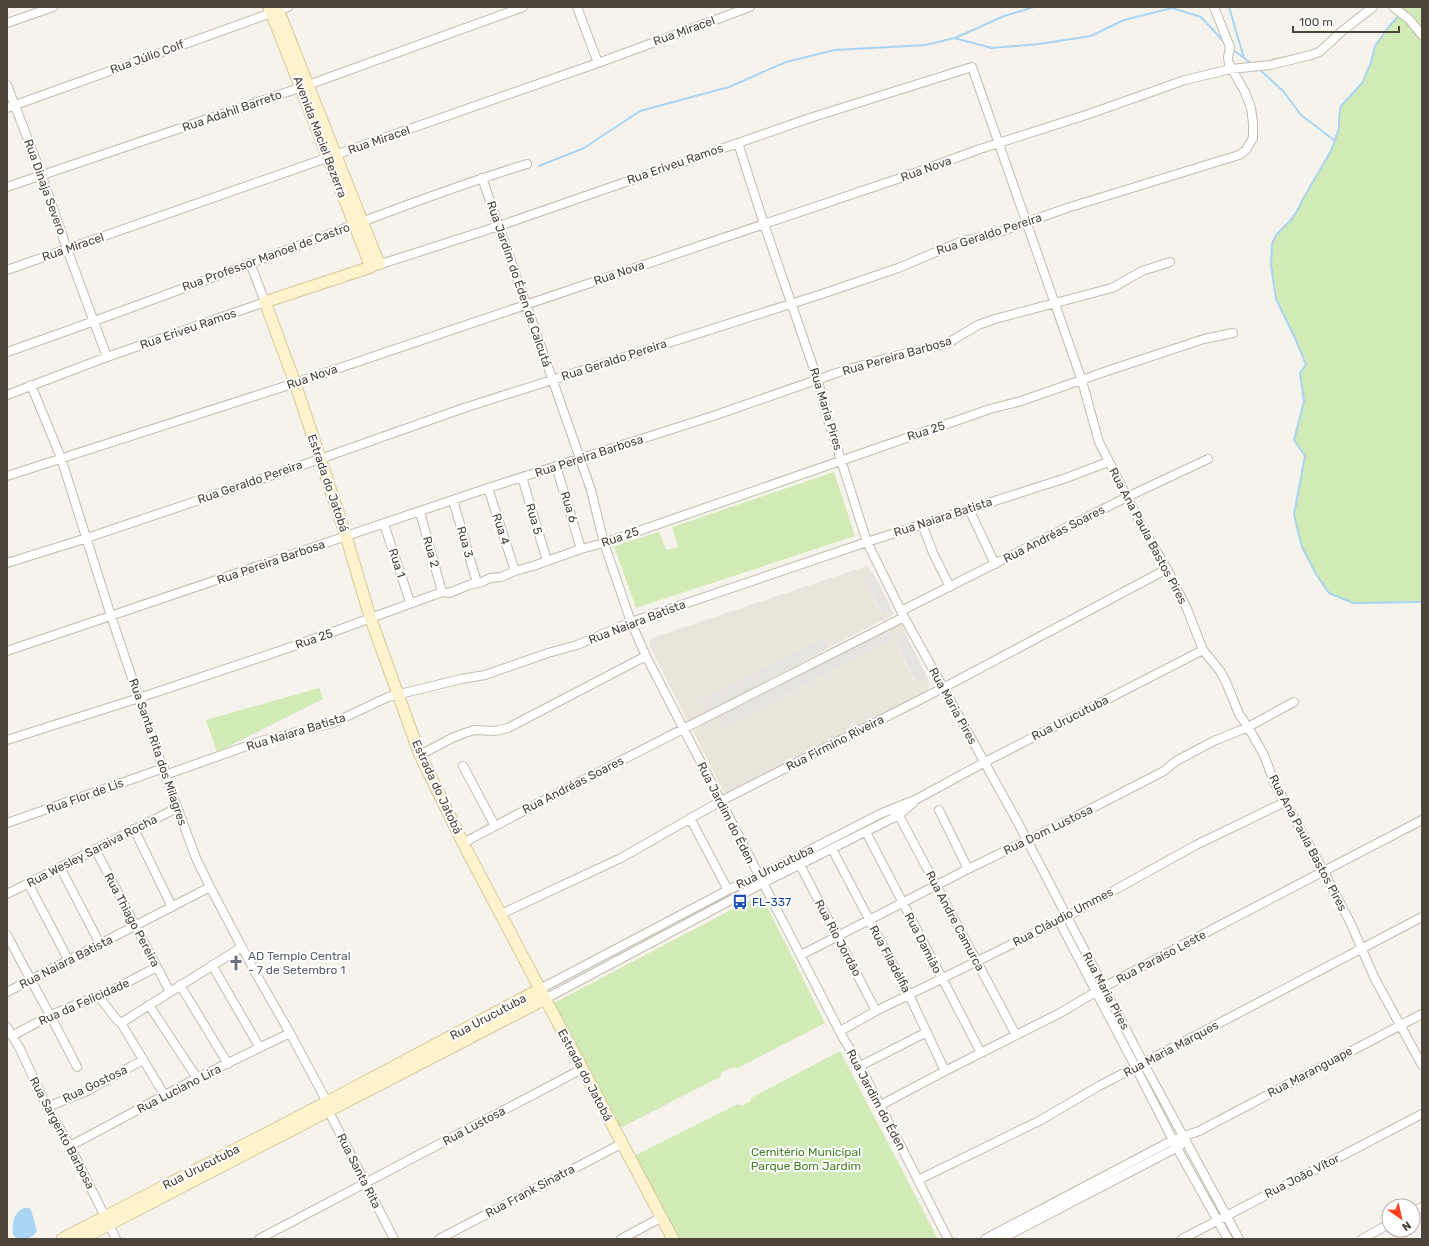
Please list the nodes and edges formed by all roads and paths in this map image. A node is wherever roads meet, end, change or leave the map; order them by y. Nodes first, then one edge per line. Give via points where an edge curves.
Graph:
1 (53, 7) edge
2 (523, 7) edge
3 (577, 7) edge
4 (750, 7) edge
5 (1214, 7) edge
6 (1373, 7) edge
7 (1393, 7) edge
8 (277, 9) edge
9 (7, 23) edge
10 (1422, 35) edge
11 (598, 63) junction
12 (972, 67) joint
13 (1231, 69) junction
14 (7, 85) edge
15 (305, 86) junction
16 (11, 106) edge
17 (738, 143) junction
18 (999, 143) junction
19 (332, 156) junction
20 (527, 164) dead end
21 (42, 176) junction
22 (482, 178) junction
23 (7, 187) edge
24 (359, 223) junction
25 (1027, 223) junction
26 (764, 224) junction
27 (499, 226) junction
28 (67, 249) junction
29 (1170, 262) dead end
30 (250, 263) junction
31 (375, 266) junction
32 (7, 270) edge
33 (265, 302) junction
34 (791, 303) junction
35 (1055, 303) junction
36 (525, 305) junction
37 (95, 322) junction
38 (1233, 333) dead end
39 (7, 352) edge
40 (107, 357) junction
41 (552, 380) junction
42 (818, 381) junction
43 (1082, 381) junction
44 (295, 383) junction
45 (31, 385) junction
46 (7, 395) edge
47 (60, 458) junction
48 (320, 459) junction
49 (579, 459) junction
50 (1208, 459) dead end
51 (842, 461) junction
52 (1108, 462) junction
53 (556, 466) junction
54 (7, 476) edge
55 (522, 477) junction
56 (488, 488) junction
57 (1127, 498) junction
58 (453, 500) junction
59 (969, 509) junction
60 (420, 512) junction
61 (384, 524) junction
62 (922, 524) junction
63 (346, 536) junction
64 (87, 538) junction
65 (867, 542) junction
66 (604, 543) junction
67 (581, 549) junction
68 (547, 561) junction
69 (7, 563) edge
70 (995, 564) junction
71 (1167, 569) junction
72 (515, 570) junction
73 (477, 584) junction
74 (950, 587) junction
75 (442, 592) junction
76 (410, 602) junction
77 (902, 614) junction
78 (111, 616) junction
79 (370, 617) junction
80 (631, 622) junction
81 (1203, 650) junction
82 (7, 651) edge
83 (646, 656) junction
84 (943, 688) junction
85 (398, 694) junction
86 (139, 698) junction
87 (1294, 702) dead end
88 (1248, 727) junction
89 (684, 730) junction
90 (7, 740) edge
91 (420, 755) junction
92 (985, 762) junction
93 (464, 766) dead end
94 (165, 772) junction
95 (917, 800) junction
96 (721, 801) junction
97 (1285, 802) junction
98 (895, 807) junction
99 (177, 808) junction
100 (939, 810) dead end
101 (899, 815) junction
102 (690, 818) junction
103 (1422, 820) edge
104 (7, 823) edge
105 (495, 826) junction
106 (134, 829) junction
107 (866, 832) junction
108 (1028, 840) junction
109 (463, 843) junction
110 (95, 849) junction
111 (832, 850) junction
112 (800, 866) junction
113 (60, 867) junction
114 (968, 869) junction
115 (1324, 872) junction
116 (761, 879) junction
117 (28, 883) junction
118 (936, 886) junction
119 (210, 888) junction
120 (728, 890) junction
121 (7, 894) edge
122 (903, 903) junction
123 (172, 907) junction
124 (501, 914) junction
125 (1067, 916) junction
126 (1422, 917) edge
127 (870, 920) junction
128 (1059, 921) junction
129 (136, 927) junction
130 (7, 935) edge
131 (837, 937) junction
132 (100, 944) junction
133 (242, 946) junction
134 (1362, 948) junction
135 (801, 955) junction
136 (68, 961) junction
137 (976, 962) junction
138 (212, 965) junction
139 (157, 967) junction
140 (942, 979) junction
141 (30, 980) junction
142 (180, 985) junction
143 (1104, 987) junction
144 (540, 990) junction
145 (7, 992) edge
146 (170, 992) junction
147 (1096, 992) junction
148 (909, 995) junction
149 (100, 997) junction
150 (545, 1000) junction
151 (149, 1005) junction
152 (876, 1011) junction
153 (1422, 1014) edge
154 (51, 1015) junction
155 (121, 1023) junction
156 (1400, 1026) junction
157 (7, 1027) edge
158 (840, 1031) junction
159 (927, 1032) junction
160 (290, 1033) junction
161 (1016, 1035) junction
162 (12, 1036) junction
163 (260, 1048) junction
164 (981, 1053) junction
165 (143, 1060) junction
166 (228, 1064) junction
167 (1144, 1064) junction
168 (1422, 1065) edge
169 (860, 1066) junction
170 (77, 1067) dead end
171 (1136, 1068) junction
172 (582, 1069) junction
173 (945, 1071) junction
174 (197, 1078) junction
175 (165, 1096) junction
176 (879, 1106) junction
177 (46, 1107) junction
178 (328, 1107) junction
179 (1422, 1114) edge
180 (1185, 1139) junction
181 (621, 1144) junction
182 (1175, 1144) junction
183 (70, 1146) junction
184 (918, 1180) junction
185 (366, 1183) junction
186 (1226, 1216) junction
187 (662, 1217) junction
188 (107, 1220) junction
189 (1218, 1220) junction
190 (1381, 1228) edge
191 (62, 1239) edge
192 (81, 1239) edge
193 (116, 1239) edge
194 (259, 1239) edge
195 (394, 1239) edge
196 (439, 1239) edge
197 (621, 1239) edge
198 (673, 1239) edge
199 (948, 1239) edge
200 (985, 1239) edge
201 (1002, 1239) edge
202 (1182, 1239) edge
203 (1228, 1239) edge
204 (1239, 1239) edge
205 (1362, 1239) edge

1 - 9 street
2 - 15 street, Rua Adahil Barreto
3 - 11 street
4 - 11 street, Rua Miracel
5 - 13 street via 1230,47 1228,61
6 - 13 street, Rua Nova via 1319,52 1270,65
7 - 10 street via 1409,19
8 - 15 street, Avenida Maciel Bezerra
8 - 16 street, Rua Júlio Colf
11 - 19 street, Rua Miracel
12 - 17 street, Rua Eriveu Ramos
12 - 18 street, Rua Ana Paula Bastos Pires
13 - 18 street, Rua Nova via 1185,80
13 - 25 street, Rua Geraldo Pereira via 1245,92 1253,123 1253,138 1242,154 1067,208
14 - 16 street, Rua Dinaja Severo
15 - 19 street, Avenida Maciel Bezerra
15 - 21 street, Rua Adahil Barreto
16 - 21 street, Rua Dinaja Severo
17 - 26 street, Rua Maria Pires
17 - 27 street, Rua Eriveu Ramos
18 - 25 street, Rua Ana Paula Bastos Pires
18 - 26 street, Rua Nova
19 - 24 street, Avenida Maciel Bezerra
19 - 28 street, Rua Miracel
20 - 22 street, Rua Professor Manoel de Castro
21 - 23 street, Rua Adahil Barreto
21 - 28 street, Rua Dinaja Severo
22 - 24 street, Rua Professor Manoel de Castro
22 - 27 street, Rua Jardim do Éden de Calcutá
24 - 30 street, Rua Professor Manoel de Castro
24 - 31 street, Avenida Maciel Bezerra
25 - 34 street, Rua Geraldo Pereira via 954,244 898,268
25 - 35 street, Rua Ana Paula Bastos Pires
26 - 34 street, Rua Maria Pires
26 - 36 street, Rua Nova
27 - 31 street, Rua Eriveu Ramos
27 - 36 street, Rua Jardim do Éden de Calcutá
28 - 32 street, Rua Miracel
28 - 37 street, Rua Dinaja Severo
29 - 35 street, Rua Pereira Barbosa via 1142,271 1112,288
30 - 33 street, Estrada do Jatobá
30 - 37 street, Rua Professor Manoel de Castro
31 - 33 street, Rua Eriveu Ramos
33 - 40 street, Rua Eriveu Ramos
33 - 44 street, Estrada do Jatobá
34 - 41 street, Rua Geraldo Pereira
34 - 42 street, Rua Maria Pires
35 - 42 street, Rua Pereira Barbosa via 978,325 948,343 842,371
35 - 43 street, Rua Ana Paula Bastos Pires
36 - 41 street, Rua Jardim do Éden de Calcutá
36 - 44 street, Rua Nova
37 - 39 street, Rua Professor Manoel de Castro
37 - 40 street, Rua Dinaja Severo
38 - 43 street, Rua 25 via 1204,340
40 - 45 street, Rua Eriveu Ramos
41 - 48 street, Rua Geraldo Pereira
41 - 49 street, Rua Jardim do Éden de Calcutá
42 - 49 street, Rua Pereira Barbosa
42 - 51 street, Rua Maria Pires
43 - 51 street, Rua 25 via 990,409
43 - 52 street, Rua Ana Paula Bastos Pires via 1099,442
44 - 47 street, Rua Nova
44 - 48 street, Estrada do Jatobá
45 - 46 street, Rua Eriveu Ramos
45 - 47 street, Rua Santa Rita dos Milagres
47 - 54 street, Rua Nova
47 - 64 street, Rua Santa Rita dos Milagres
48 - 63 street, Estrada do Jatobá
48 - 64 street, Rua Geraldo Pereira
49 - 53 street, Rua Pereira Barbosa
49 - 66 street, Rua Jardim do Éden via 591,490
50 - 57 street, Rua Andréas Soares
51 - 65 street, Rua Maria Pires
51 - 66 street, Rua 25
52 - 57 street, Rua Ana Paula Bastos Pires
52 - 59 street, Rua Naiara Batista
53 - 55 street, Rua Pereira Barbosa
53 - 67 street, Rua 6
55 - 56 street, Rua Pereira Barbosa
55 - 68 street, Rua 5
56 - 58 street, Rua Pereira Barbosa
56 - 72 street, Rua 4
57 - 70 street, Rua Andréas Soares
57 - 71 street, Rua Ana Paula Bastos Pires
58 - 60 street, Rua Pereira Barbosa
58 - 73 street, Rua 3
59 - 62 street, Rua Naiara Batista
59 - 70 street
60 - 61 street, Rua Pereira Barbosa
60 - 75 street, Rua 2
61 - 63 street, Rua Pereira Barbosa
61 - 76 street, Rua 1
62 - 65 street, Rua Naiara Batista
62 - 74 street
63 - 78 street, Rua Pereira Barbosa
63 - 79 street, Estrada do Jatobá
64 - 69 street, Rua Geraldo Pereira
64 - 78 street, Rua Santa Rita dos Milagres
65 - 77 street, Rua Maria Pires
65 - 80 street, Rua Naiara Batista
66 - 67 street, Rua 25
66 - 80 street, Rua Jardim do Éden
67 - 68 street, Rua 25
68 - 72 street, Rua 25
70 - 74 street, Rua Andréas Soares
71 - 81 street, Rua Ana Paula Bastos Pires via 1187,609
71 - 84 street, Rua Firmino Riveira
72 - 73 street, Rua 25
73 - 75 street, Rua 25 via 449,593
74 - 77 street, Rua Andréas Soares
75 - 76 street, Rua 25
76 - 79 street, Rua 25
77 - 84 street, Rua Maria Pires
77 - 89 street, Rua Andréas Soares
78 - 82 street, Rua Pereira Barbosa
78 - 86 street, Rua Santa Rita dos Milagres
79 - 85 street, Estrada do Jatobá
79 - 86 street, Rua 25
80 - 83 street, Rua Jardim do Éden
80 - 85 street, Rua Naiara Batista via 577,645 498,671
81 - 88 street, Rua Ana Paula Bastos Pires via 1220,671 1238,714
81 - 92 street, Rua Urucutuba
83 - 89 street, Rua Jardim do Éden
83 - 91 street via 508,728 474,730
84 - 92 street, Rua Maria Pires
84 - 96 street, Rua Firmino Riveira
85 - 91 street, Estrada do Jatobá
85 - 94 street, Rua Naiara Batista via 388,696 333,723 261,741
86 - 90 street, Rua 25
86 - 94 street, Rua Santa Rita dos Milagres
87 - 88 street, Rua Dom Lustosa
88 - 97 street, Rua Ana Paula Bastos Pires
88 - 108 street, Rua Dom Lustosa via 1214,741 1176,761 1164,771
89 - 96 street, Rua Jardim do Éden
89 - 105 street, Rua Andréas Soares
91 - 109 street, Estrada do Jatobá
92 - 95 street, Rua Urucutuba
92 - 108 street, Rua Maria Pires
93 - 105 street
94 - 99 street, Rua Santa Rita dos Milagres
94 - 104 street, Rua Flor de Lis
95 - 98 street, Rua Urucutuba
95 - 101 street, Rua Urucutuba
96 - 102 street, Rua Firmino Riveira
96 - 116 street, Rua Jardim do Éden
97 - 115 street, Rua Ana Paula Bastos Pires
97 - 125 street, Rua Cláudio Ummes via 1196,845
98 - 101 street, Rua Andre Camurca
98 - 116 street, Rua Urucutuba
99 - 106 street, Rua Wesley Saraiva Rocha
99 - 119 street, Rua Santa Rita dos Milagres
100 - 114 street
101 - 107 street, Rua Urucutuba
101 - 118 street, Rua Andre Camurca
102 - 120 street
102 - 124 street, Rua Firmino Riveira via 621,858
103 - 115 street, Rua Paraíso Leste
105 - 109 street, Rua Andréas Soares
106 - 110 street, Rua Wesley Saraiva Rocha
106 - 123 street
107 - 111 street, Rua Urucutuba
107 - 122 street, Rua Damião
108 - 114 street, Rua Dom Lustosa
108 - 125 street, Rua Maria Pires
109 - 124 street, Estrada do Jatobá
110 - 113 street, Rua Wesley Saraiva Rocha
110 - 129 street, Rua Thiago Pereira
111 - 112 street, Rua Urucutuba
111 - 127 street, Rua Filadélfia
112 - 116 street, Rua Urucutuba
112 - 131 street, Rua Rio Jordão
113 - 117 street, Rua Wesley Saraiva Rocha
113 - 132 street
114 - 118 street, Rua Dom Lustosa
115 - 134 street, Rua Ana Paula Bastos Pires
115 - 143 street, Rua Paraíso Leste
116 - 120 street, Rua Urucutuba
116 - 135 street, Rua Jardim do Éden
116 - 150 street, Rua Urucutuba
117 - 121 street, Rua Wesley Saraiva Rocha
117 - 136 street
118 - 122 street, Rua Dom Lustosa
118 - 137 street, Rua Andre Camurca
119 - 123 street, Rua Naiara Batista
119 - 133 street, Rua Santa Rita dos Milagres
120 - 144 street, Rua Urucutuba
122 - 127 street, Rua Dom Lustosa
122 - 140 street, Rua Damião
123 - 129 street, Rua Naiara Batista
124 - 144 street, Estrada do Jatobá
125 - 128 street, Rua Cláudio Ummes
125 - 143 street, Rua Maria Pires
126 - 134 street, Rua Maria Marques
127 - 131 street, Rua Dom Lustosa
127 - 148 street, Rua Filadélfia
128 - 137 street, Rua Cláudio Ummes
128 - 147 street, Rua Maria Pires
129 - 132 street, Rua Naiara Batista
129 - 139 street, Rua Thiago Pereira
130 - 141 street
131 - 135 street, Rua Dom Lustosa
131 - 152 street, Rua Rio Jordão
132 - 136 street, Rua Naiara Batista
133 - 138 street
133 - 160 street, Rua Santa Rita dos Milagres
134 - 156 street, Rua Ana Paula Bastos Pires via 1375,980
134 - 167 street, Rua Maria Marques
135 - 158 street, Rua Jardim do Éden
136 - 141 street, Rua Naiara Batista
137 - 140 street, Rua Cláudio Ummes
137 - 161 street, Rua Andre Camurca
138 - 142 street
138 - 163 street
139 - 146 street, Rua Thiago Pereira
139 - 149 street, Rua da Felicidade
140 - 148 street, Rua Cláudio Ummes
140 - 164 street, Rua Damião
141 - 145 street, Rua Naiara Batista
141 - 154 street
142 - 146 street
142 - 166 street
143 - 147 street, Rua Paraíso Leste
143 - 167 street, Rua Maria Pires
144 - 150 street, Estrada do Jatobá
144 - 178 street, Rua Urucutuba
146 - 151 street
147 - 161 street, Rua Paraíso Leste
147 - 171 street, Rua Maria Pires
148 - 152 street, Rua Cláudio Ummes
148 - 159 street, Rua Filadélfia
149 - 154 street, Rua da Felicidade
149 - 155 street
150 - 172 street, Estrada do Jatobá
150 - 178 street, Rua Urucutuba
151 - 155 street
151 - 174 street
152 - 158 street, Rua Cláudio Ummes
153 - 156 street, Rua Maranguape
154 - 162 street, Rua da Felicidade
154 - 170 street
155 - 165 street
156 - 168 street, Rua Ana Paula Bastos Pires
156 - 180 street, Rua Maranguape
157 - 162 street, Rua Sargento Barbosa
158 - 169 street, Rua Jardim do Éden
159 - 169 street
159 - 173 street, Rua Filadélfia
160 - 163 street, Rua Luciano Lira
160 - 178 street, Rua Santa Rita dos Milagres
161 - 164 street, Rua Paraíso Leste
162 - 177 street, Rua Sargento Barbosa
163 - 166 street, Rua Luciano Lira
164 - 173 street, Rua Paraíso Leste
165 - 175 street
165 - 177 street, Rua Gostosa via 87,1091
166 - 174 street, Rua Luciano Lira
167 - 171 street, Rua Maria Marques
167 - 180 street, Rua Maria Pires
169 - 176 street, Rua Jardim do Éden
171 - 182 street, Rua Maria Pires
171 - 184 street, Rua Maria Marques via 1038,1121
172 - 181 street, Estrada do Jatobá
172 - 185 street, Rua Lustosa
173 - 176 street, Rua Paraíso Leste
174 - 175 street, Rua Luciano Lira
175 - 183 street, Rua Luciano Lira
176 - 184 street, Rua Jardim do Éden
177 - 183 street, Rua Sargento Barbosa
178 - 185 street, Rua Santa Rita
178 - 188 street, Rua Urucutuba
179 - 186 street, Rua João Vítor
180 - 182 street, Rua Maranguape
180 - 186 street, Rua Maria Pires
181 - 187 street, Estrada do Jatobá
181 - 196 street, Rua Frank Sinatra
182 - 189 street, Rua Maria Pires
182 - 200 street, Rua Maranguape
182 - 201 street, Rua Maranguape
183 - 188 street, Rua Sargento Barbosa
184 - 199 street, Rua Jardim do Éden
185 - 194 street, Rua Lustosa
185 - 195 street, Rua Santa Rita
186 - 189 street, Rua João Vítor
186 - 204 street, Rua Maria Pires
187 - 197 street
187 - 198 street, Estrada do Jatobá
188 - 191 street, Rua Urucutuba
188 - 192 street, Rua Urucutuba
188 - 193 street, Rua Sargento Barbosa
189 - 202 street, Rua João Vítor
189 - 203 street, Rua Maria Pires
190 - 205 street

